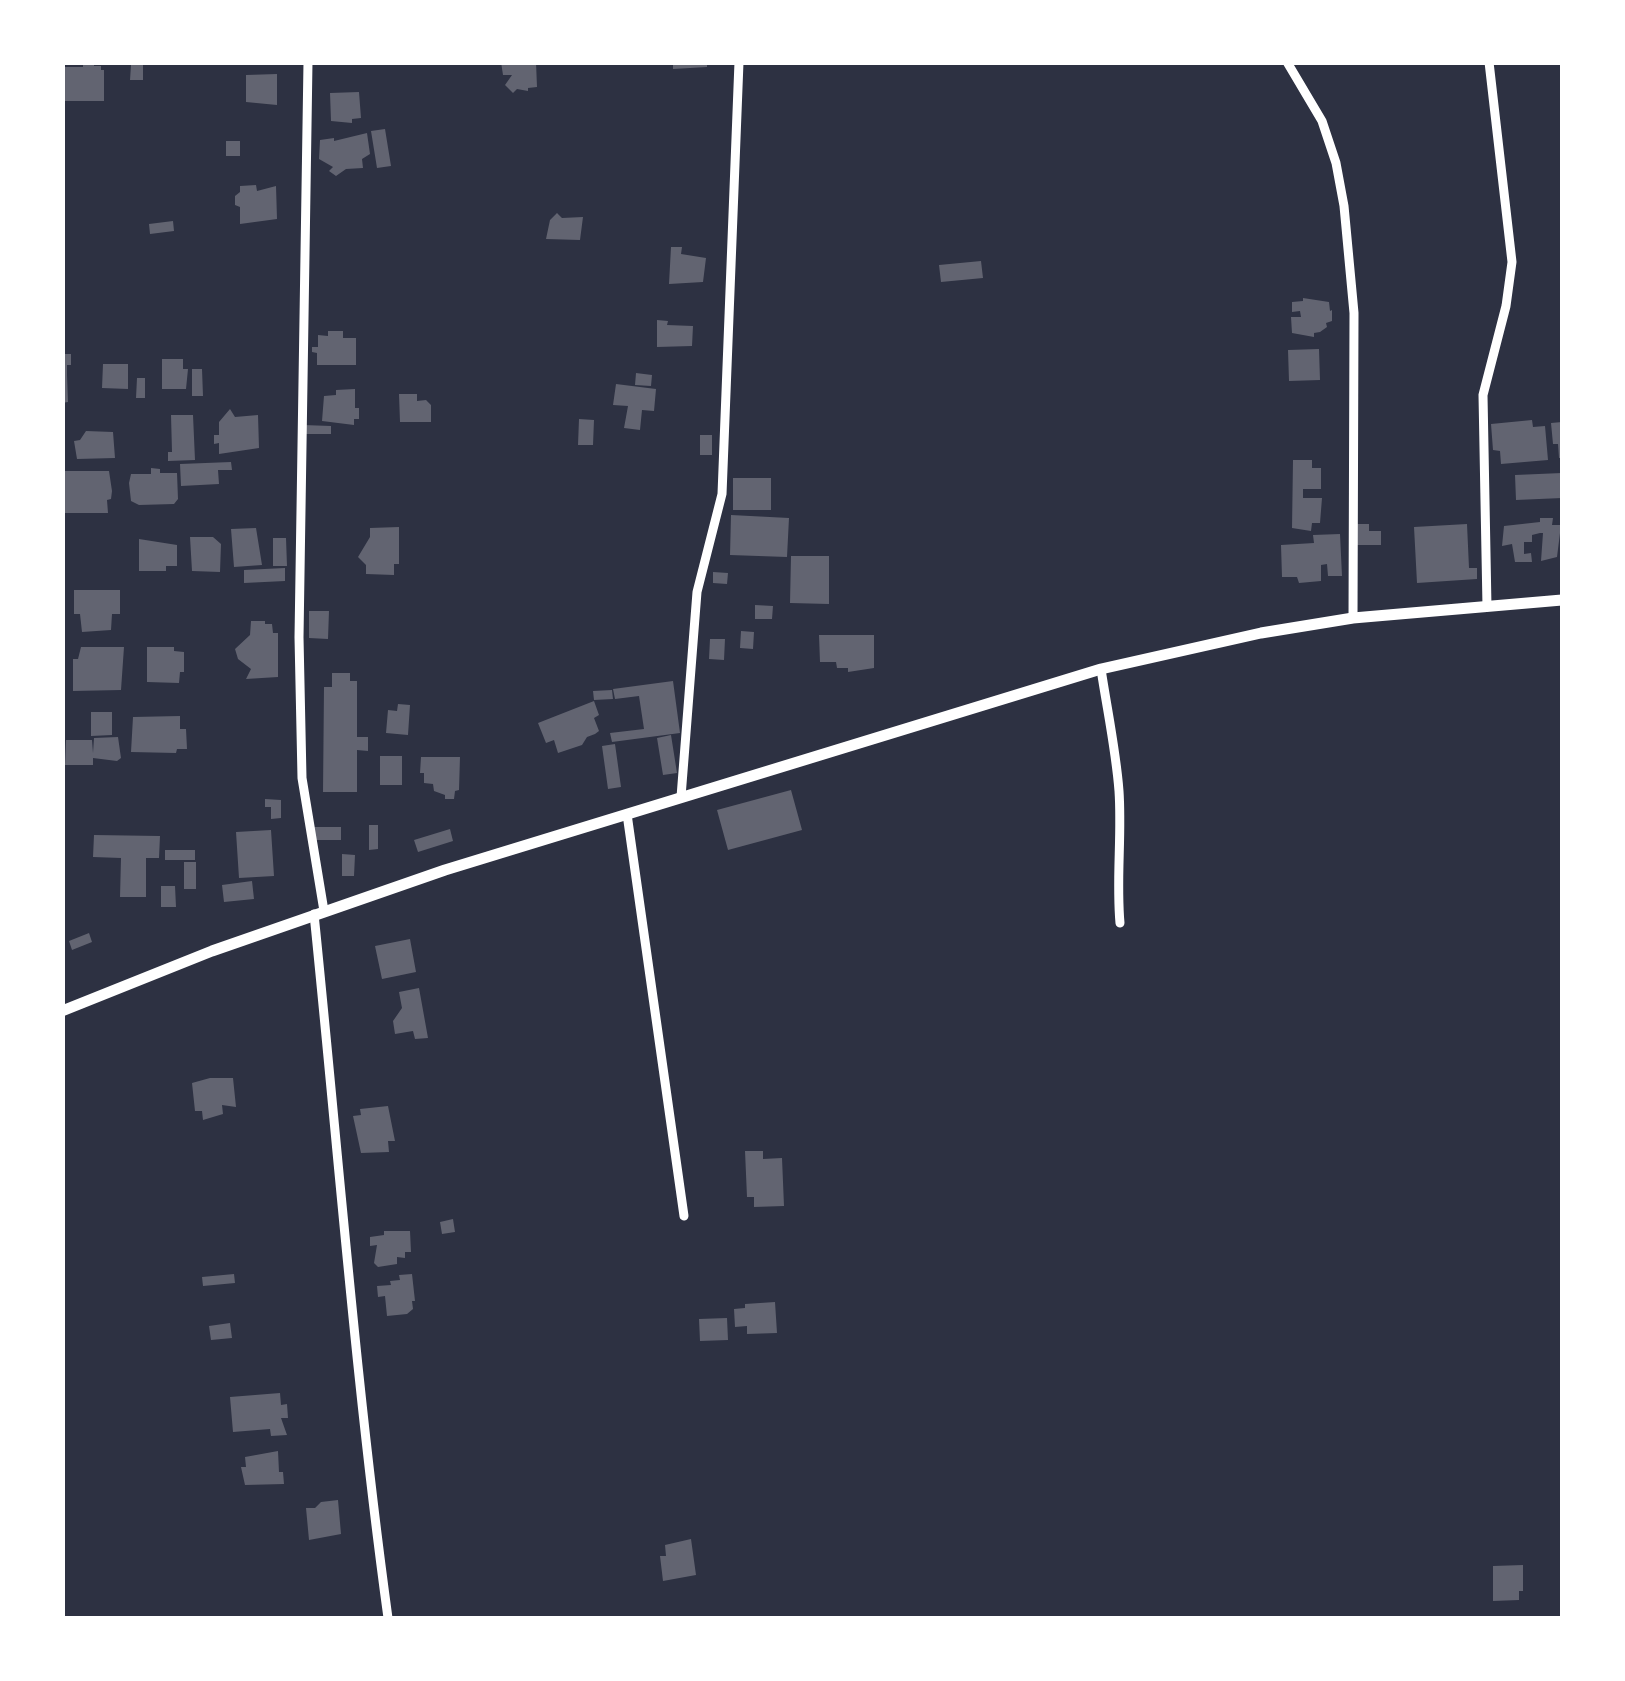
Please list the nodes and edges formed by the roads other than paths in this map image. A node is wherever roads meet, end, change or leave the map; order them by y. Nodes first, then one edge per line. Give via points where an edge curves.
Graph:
1 (308, 62) edge
2 (739, 62) edge
3 (1287, 62) edge
4 (1489, 62) edge
5 (1562, 600) edge
6 (1487, 606) junction
7 (1353, 618) junction
8 (1101, 669) junction
9 (681, 797) junction
10 (627, 814) junction
11 (319, 913) junction
12 (1120, 923) dead end
13 (62, 1011) edge
14 (684, 1216) dead end
15 (388, 1618) edge

1 - 11 street via 300,655 302,778
2 - 9 street via 722,494 696,592
3 - 7 street via 1322,120 1344,206 1354,313
4 - 6 street via 1512,262 1483,394
5 - 6 street
6 - 7 street
7 - 8 street
8 - 9 street
8 - 12 street via 1119,788
9 - 10 street
10 - 11 street
10 - 14 street
11 - 13 street
11 - 15 street via 356,1366

